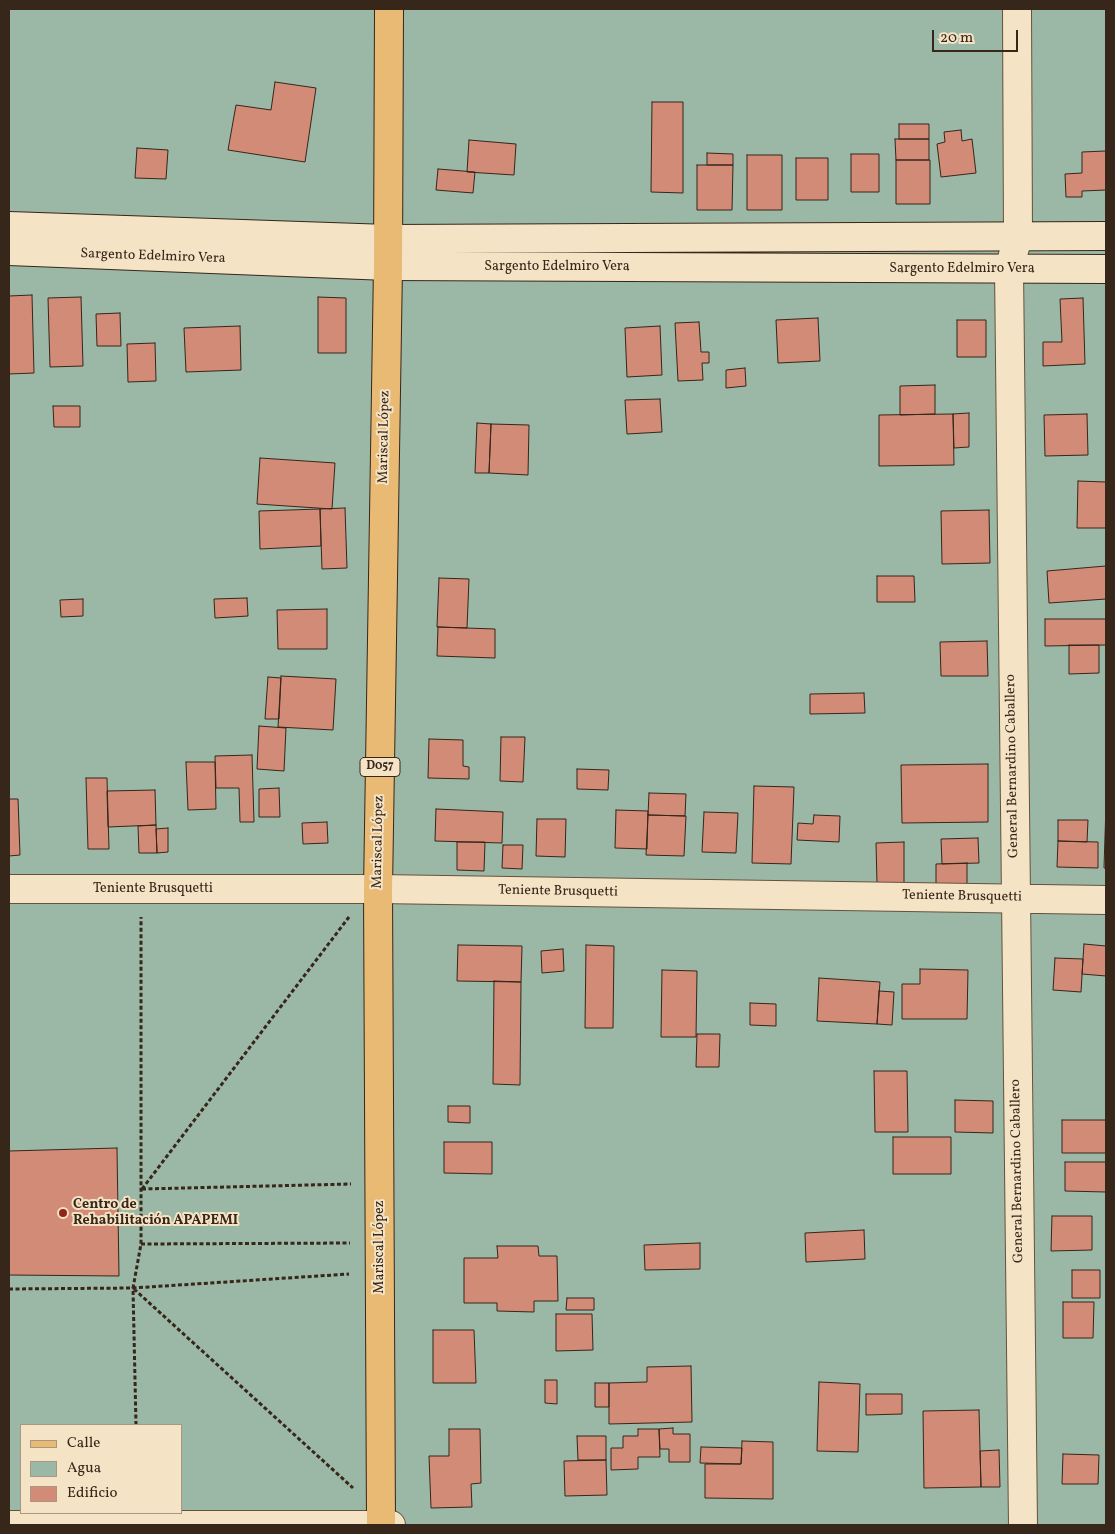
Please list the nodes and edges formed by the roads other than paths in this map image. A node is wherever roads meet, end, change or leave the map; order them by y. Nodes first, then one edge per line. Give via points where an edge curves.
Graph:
1 (389, 9) edge
2 (1017, 9) edge
3 (9, 226) edge
4 (1106, 236) edge
5 (1018, 237) junction
6 (388, 239) junction
7 (9, 251) edge
8 (388, 266) junction
9 (1009, 269) junction
10 (1106, 269) edge
11 (9, 889) edge
12 (378, 889) junction
13 (1014, 898) junction
14 (1106, 900) edge
15 (9, 1525) edge
16 (381, 1525) edge
17 (391, 1525) edge
18 (1023, 1525) edge

1 - 6 main road, Mariscal López / D057
2 - 5 street, General Bernardino Caballero
3 - 6 street, Sargento Edelmiro Vera
4 - 5 street, Sargento Edelmiro Vera
5 - 6 street, Sargento Edelmiro Vera
5 - 9 street, General Bernardino Caballero
6 - 8 main road, Mariscal López / D057
7 - 8 street, Sargento Edelmiro Vera
8 - 9 street, Sargento Edelmiro Vera
8 - 12 main road, Mariscal López / D057
9 - 10 street, Sargento Edelmiro Vera
9 - 13 street, General Bernardino Caballero
11 - 12 street, Teniente Brusquetti
12 - 13 street, Teniente Brusquetti
12 - 16 main road, Mariscal López / D057
13 - 14 street, Teniente Brusquetti
13 - 18 street, General Bernardino Caballero
15 - 16 street
16 - 17 street

